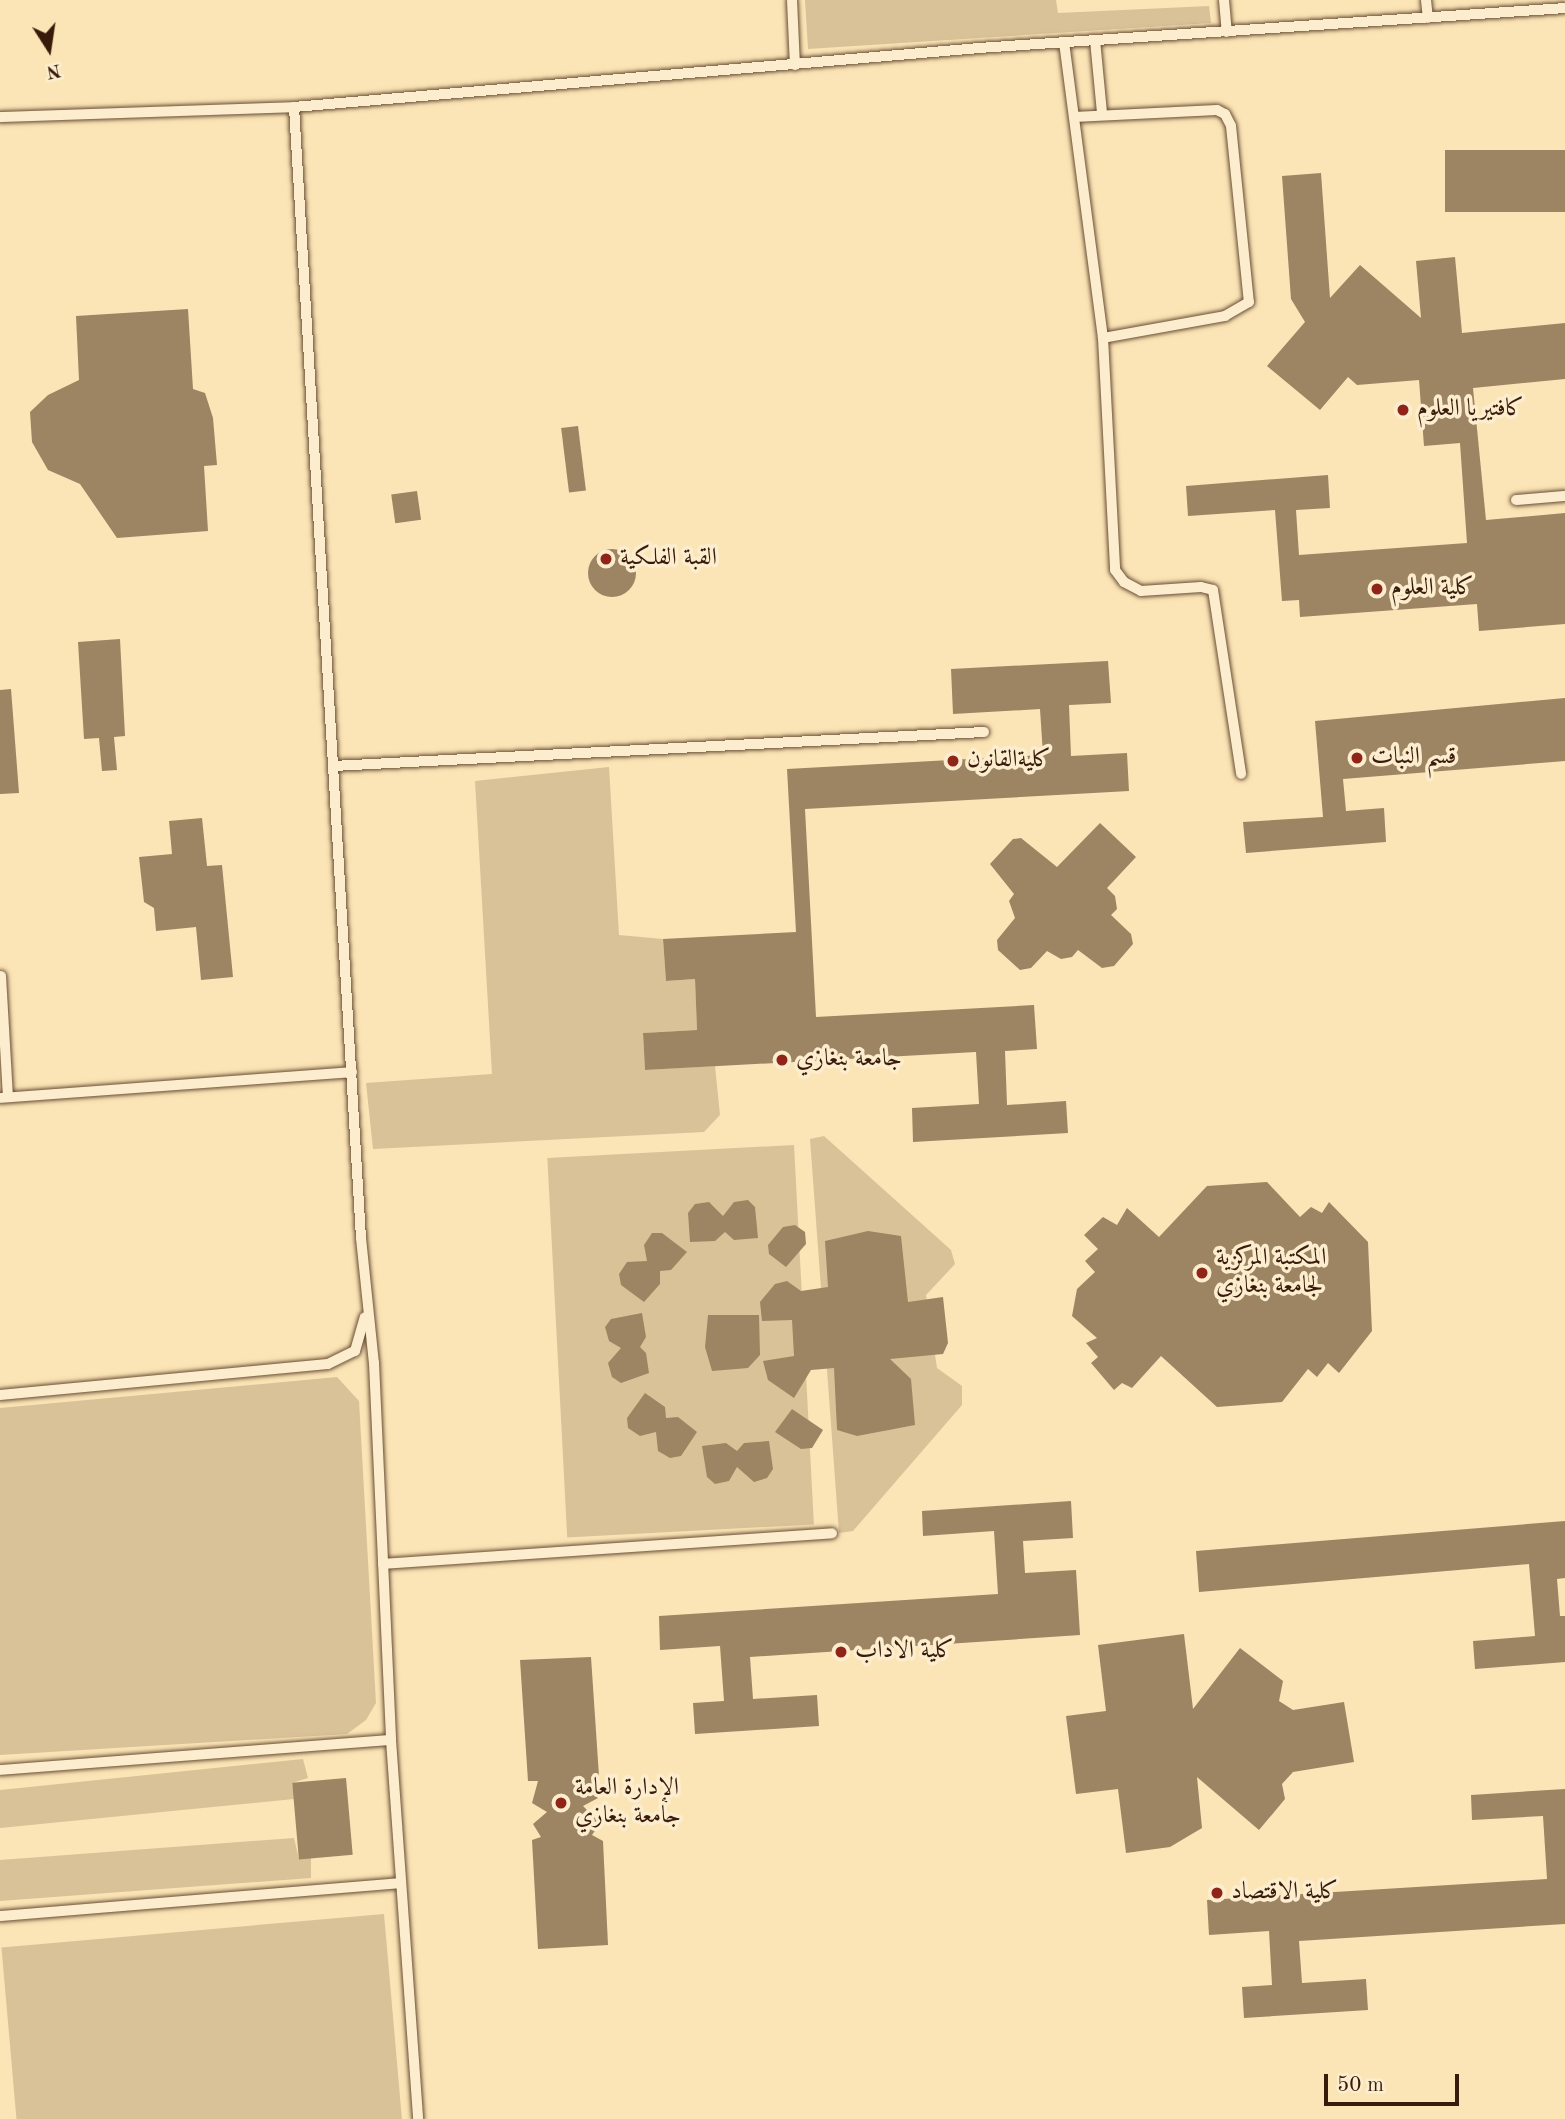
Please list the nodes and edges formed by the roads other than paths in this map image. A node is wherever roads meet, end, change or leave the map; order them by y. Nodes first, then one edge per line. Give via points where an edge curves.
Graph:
1 (792, 0) edge
2 (1223, 0) edge
3 (1426, 0) edge
4 (1565, 8) edge
5 (1428, 18) junction
6 (1227, 32) junction
7 (1095, 40) junction
8 (1064, 42) junction
9 (796, 65) junction
10 (295, 107) junction
11 (1102, 113) junction
12 (0, 117) edge
13 (1074, 117) junction
14 (1103, 338) junction
15 (1565, 496) edge
16 (1516, 499) dead end
17 (984, 733) dead end
18 (333, 766) junction
19 (1241, 774) dead end
20 (1, 976) edge
21 (352, 1072) junction
22 (4, 1097) edge
23 (367, 1305) junction
24 (0, 1395) edge
25 (832, 1533) dead end
26 (383, 1564) junction
27 (391, 1740) junction
28 (0, 1770) edge
29 (400, 1883) junction
30 (0, 1916) edge
31 (418, 2119) edge

1 - 9 lane
2 - 6 lane
3 - 5 lane
4 - 5 lane
5 - 6 lane
6 - 7 lane
7 - 8 lane
7 - 11 lane
8 - 9 lane
8 - 13 lane
9 - 10 lane
10 - 12 lane
10 - 18 lane
11 - 13 lane
11 - 14 lane via 1216,110 1225,114 1231,126 1249,302 1225,316
13 - 14 lane
14 - 19 lane via 1115,570 1124,583 1141,591 1213,590
15 - 16 lane
17 - 18 lane
18 - 21 lane
20 - 22 lane
21 - 22 lane
21 - 23 lane
23 - 24 lane via 355,1351 328,1364
23 - 26 lane
25 - 26 lane
26 - 27 lane
27 - 28 lane
27 - 29 lane
29 - 30 lane
29 - 31 lane

